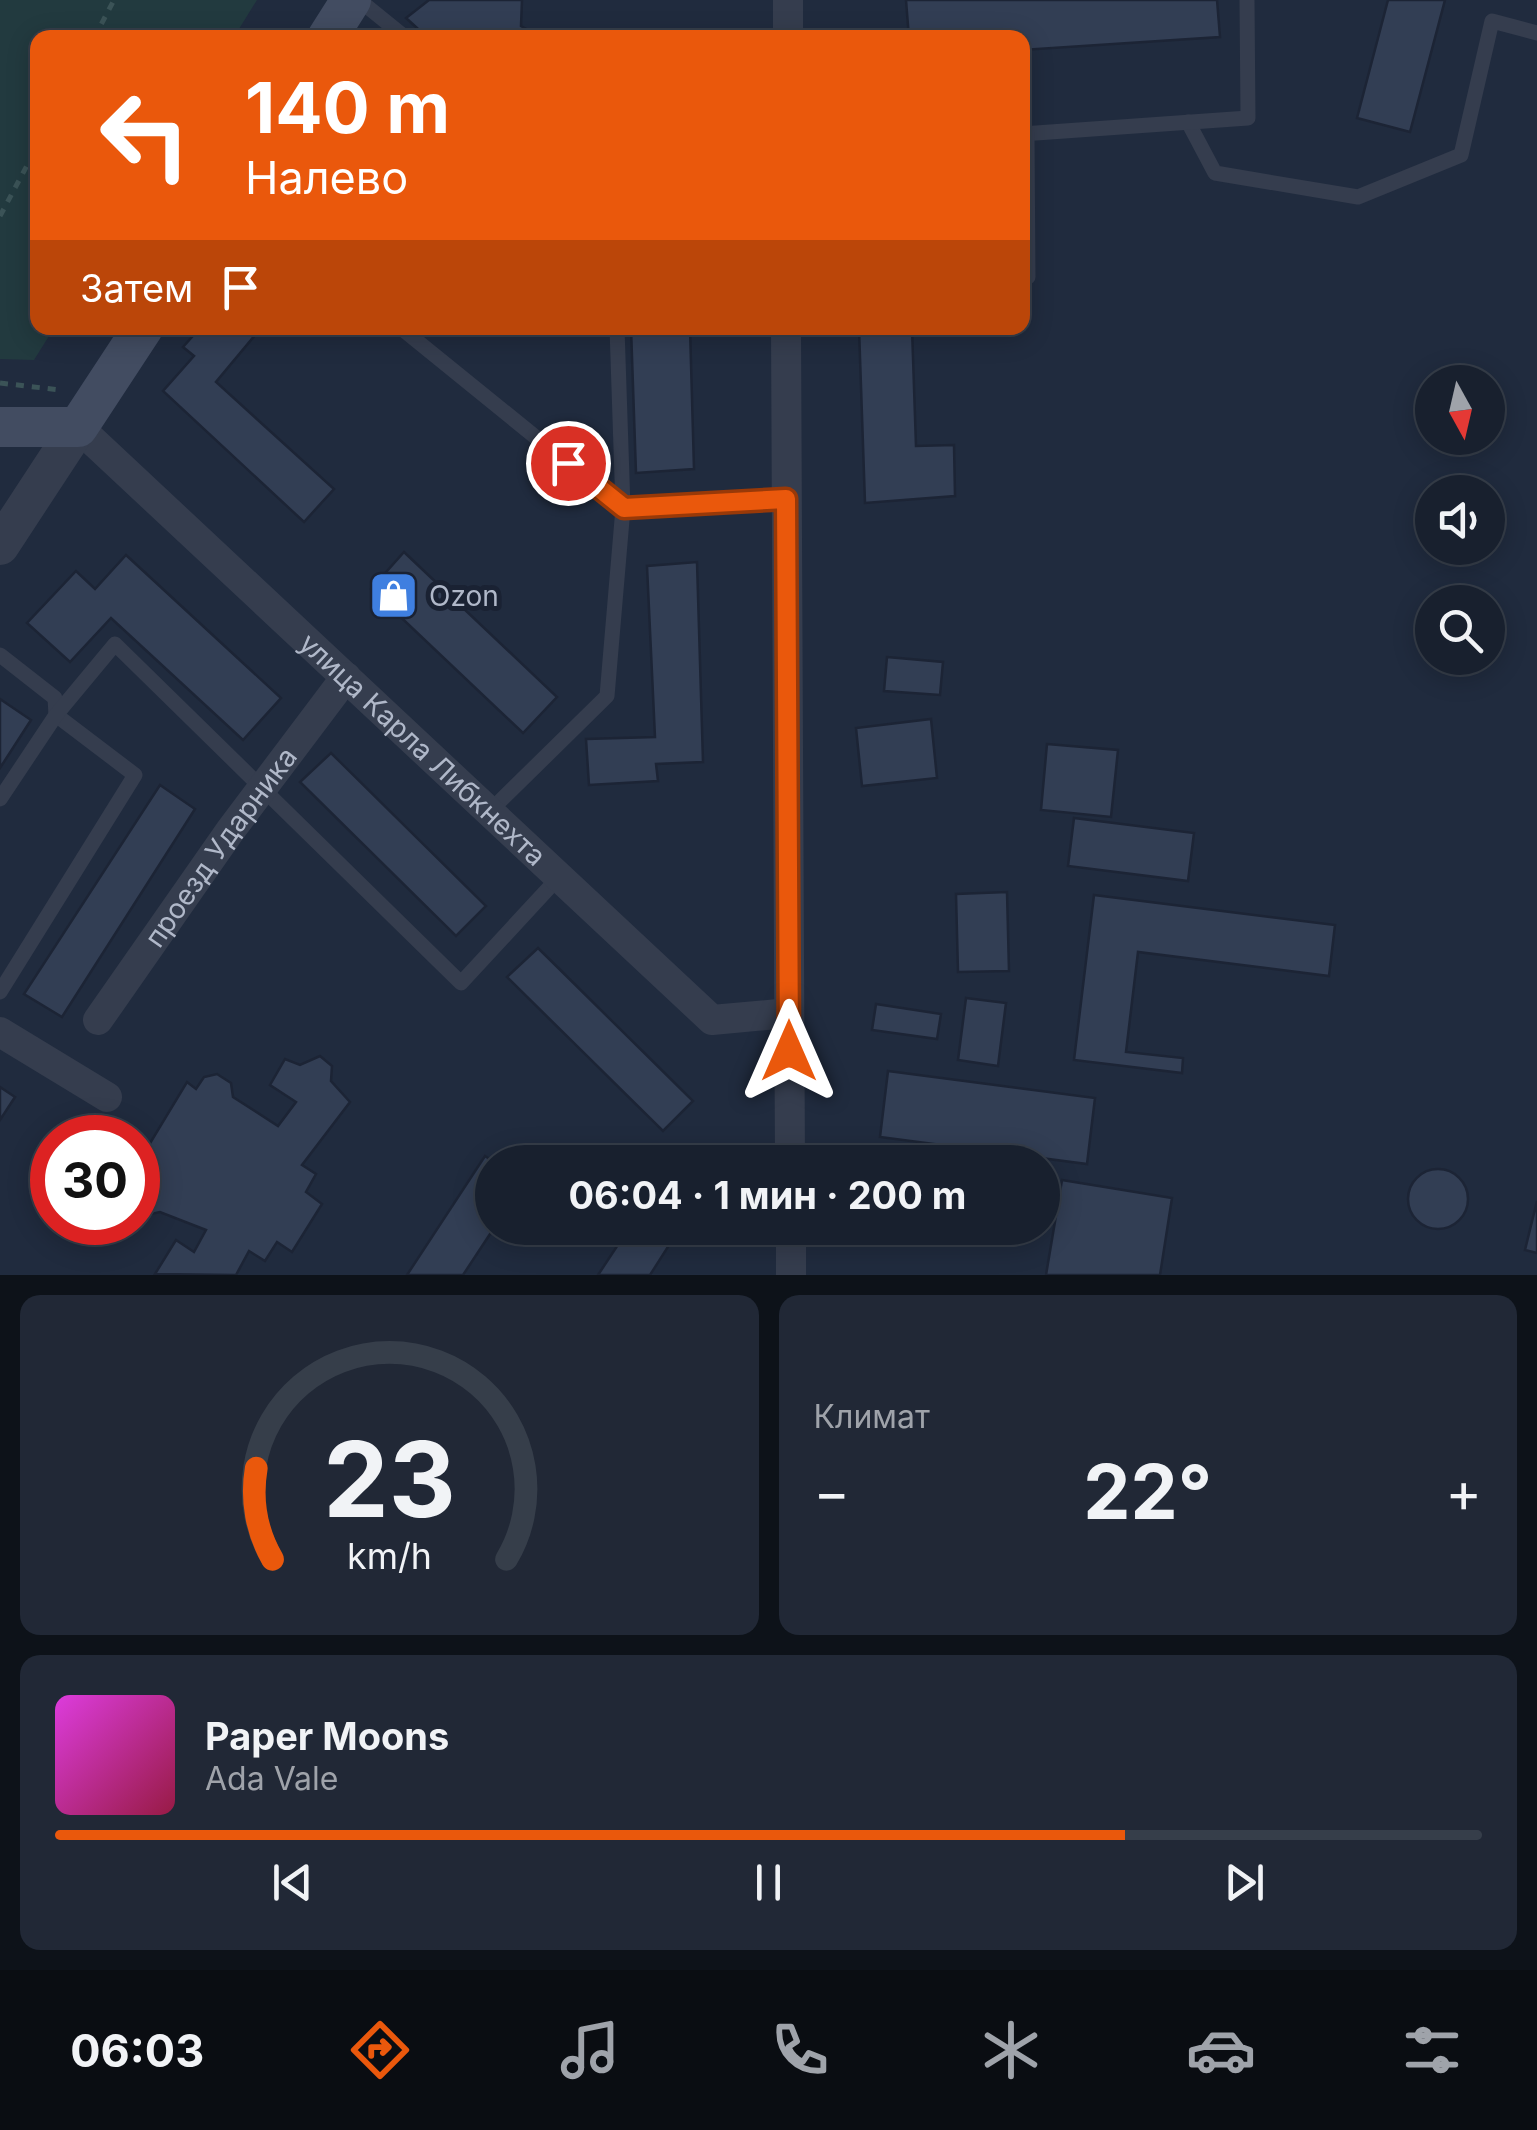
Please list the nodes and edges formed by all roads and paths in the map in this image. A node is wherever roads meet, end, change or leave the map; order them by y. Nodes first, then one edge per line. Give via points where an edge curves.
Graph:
1 (114, 0) edge
2 (351, 0) edge
3 (359, 0) edge
4 (788, 0) edge
5 (1248, 0) edge
6 (98, 30) edge
7 (332, 30) edge
8 (396, 30) edge
9 (788, 30) edge
10 (1537, 34) edge
11 (1188, 122) junction
12 (1030, 134) edge
13 (30, 160) edge
14 (0, 216) edge
15 (137, 335) edge
16 (410, 335) edge
17 (617, 335) edge
18 (786, 335) edge
19 (0, 383) edge
20 (60, 390) dead end
21 (0, 427) edge
22 (78, 427) junction
23 (786, 499) junction
24 (624, 508) junction
25 (0, 546) edge
26 (0, 655) edge
27 (346, 678) junction
28 (56, 715) junction
29 (264, 786) junction
30 (0, 799) edge
31 (489, 812) junction
32 (559, 877) junction
33 (0, 992) edge
34 (789, 1014) junction
35 (98, 1020) dead end
36 (0, 1032) edge
37 (107, 1097) dead end
38 (790, 1145) edge
39 (791, 1245) edge
40 (792, 1275) edge

1 - 6 path
2 - 7 main road
3 - 8 lane
4 - 9 street
5 - 11 lane via 1248,118
10 - 11 lane via 1492,22 1461,155 1358,197 1215,173
11 - 12 lane
13 - 14 path
15 - 22 main road
16 - 24 lane
17 - 24 lane
18 - 23 street
19 - 20 path
21 - 22 main road
22 - 25 street
22 - 27 street, улица Карла Либкнехта
23 - 24 lane
23 - 34 street
24 - 31 lane via 607,696
26 - 28 lane via 55,698
27 - 29 street, проезд Ударника
27 - 31 street, улица Карла Либкнехта
28 - 29 lane via 115,644
28 - 30 lane
28 - 33 lane via 134,776
29 - 32 lane via 461,983
29 - 35 street, проезд Ударника
31 - 32 street, улица Карла Либкнехта
32 - 34 street, улица Карла Либкнехта via 712,1020
34 - 38 street
36 - 37 street
39 - 40 street

